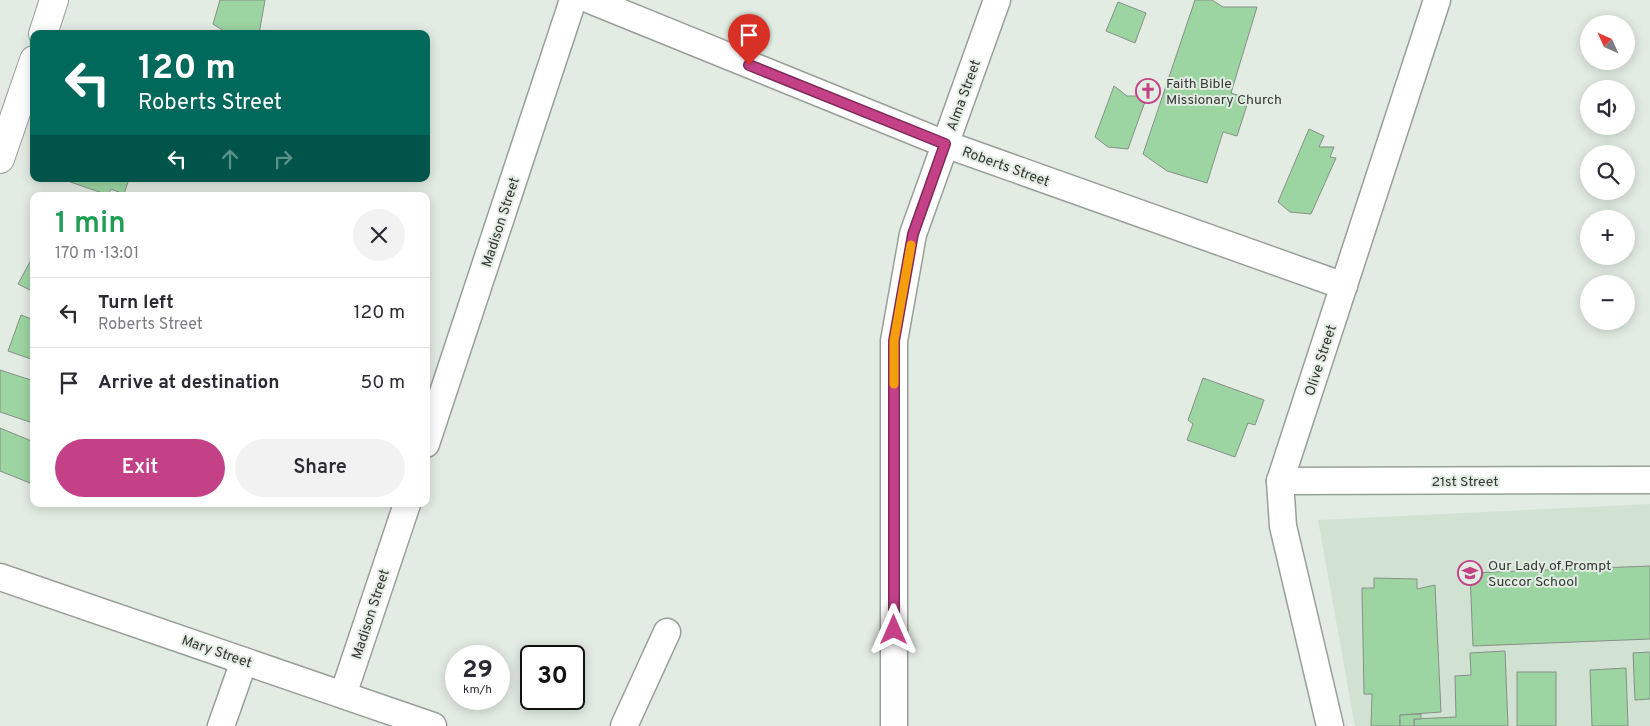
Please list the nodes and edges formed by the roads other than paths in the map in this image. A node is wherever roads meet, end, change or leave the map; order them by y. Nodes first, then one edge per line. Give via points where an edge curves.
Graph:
1 (54, 0) edge
2 (573, 0) edge
3 (590, 0) edge
4 (997, 0) edge
5 (1437, 0) edge
6 (44, 30) edge
7 (30, 71) edge
8 (945, 144) junction
9 (1, 153) edge
10 (1344, 286) junction
11 (430, 432) edge
12 (1650, 480) edge
13 (1280, 481) junction
14 (406, 507) edge
15 (0, 577) edge
16 (667, 632) dead end
17 (244, 661) junction
18 (343, 695) junction
19 (221, 726) edge
20 (433, 726) edge
21 (624, 726) edge
22 (894, 726) edge
23 (1330, 726) edge

1 - 6 main road
2 - 11 street, Madison Street
3 - 8 street, Roberts Street
4 - 8 street, Alma Street
5 - 10 street, Olive Street
7 - 9 main road
8 - 10 street, Roberts Street
8 - 22 street, Alma Street via 913,234 894,341
10 - 13 street, Olive Street
12 - 13 street, 21st Street
13 - 23 street, Olive Street via 1284,526
14 - 18 street, Madison Street
15 - 17 street, Mary Street
16 - 21 street
17 - 18 street, Mary Street
17 - 19 street
18 - 20 street, Mary Street

